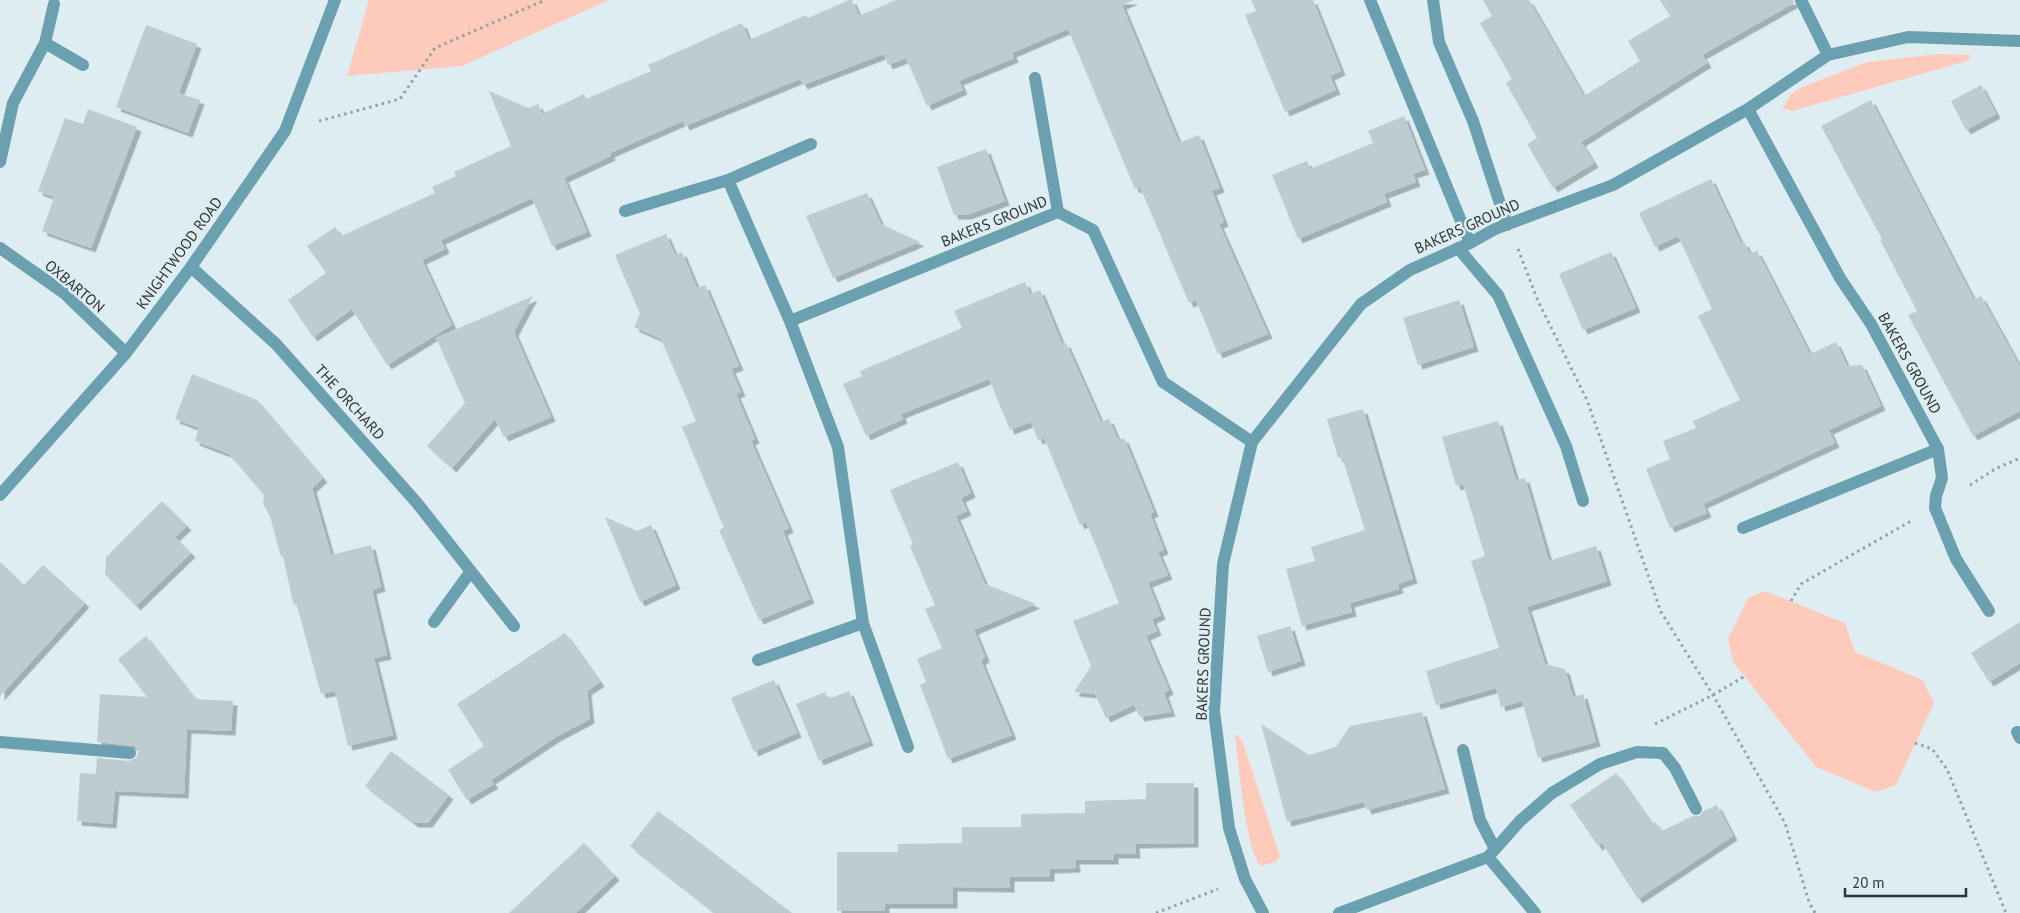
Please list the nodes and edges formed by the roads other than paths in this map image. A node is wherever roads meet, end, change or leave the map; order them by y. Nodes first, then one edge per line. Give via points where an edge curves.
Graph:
1 (335, 0) edge
2 (1370, 0) edge
3 (1433, 0) edge
4 (1801, 0) edge
5 (54, 4) dead end
6 (2020, 41) edge
7 (45, 44) junction
8 (1828, 55) junction
9 (83, 65) dead end
10 (1035, 78) dead end
11 (1748, 109) junction
12 (811, 144) dead end
13 (0, 162) edge
14 (728, 180) junction
15 (625, 211) dead end
16 (1058, 212) junction
17 (1501, 227) junction
18 (1464, 246) junction
19 (0, 248) edge
20 (191, 267) junction
21 (790, 321) junction
22 (126, 353) junction
23 (1252, 442) junction
24 (1938, 449) junction
25 (0, 495) edge
26 (1583, 501) dead end
27 (1743, 528) dead end
28 (471, 571) junction
29 (1989, 612) dead end
30 (434, 622) dead end
31 (863, 623) junction
32 (514, 626) dead end
33 (758, 660) dead end
34 (0, 742) edge
35 (908, 747) dead end
36 (1462, 750) dead end
37 (130, 753) dead end
38 (1696, 809) dead end
39 (1492, 853) junction
40 (1263, 913) edge
41 (1339, 913) edge
42 (1535, 913) edge

1 - 20 street, KNIGHTWOOD ROAD via 284,130
2 - 18 street
3 - 17 street via 1439,42 1473,121
4 - 8 street
5 - 7 street
6 - 8 street, BAKERS GROUND via 1908,37
7 - 9 street
7 - 13 street via 14,103
8 - 11 street, BAKERS GROUND
10 - 16 street
11 - 17 street, BAKERS GROUND via 1613,185
11 - 24 street, BAKERS GROUND
12 - 14 street
14 - 15 street
14 - 21 street
16 - 21 street, BAKERS GROUND
16 - 23 street, BAKERS GROUND via 1094,230 1164,382
17 - 18 street, BAKERS GROUND
18 - 23 street, BAKERS GROUND via 1410,270 1361,304
18 - 26 street via 1498,295 1566,446
19 - 22 street, OXBARTON via 64,293
20 - 22 street, KNIGHTWOOD ROAD
20 - 28 street, THE ORCHARD via 276,344 417,503
21 - 31 street via 838,447
22 - 25 street, KNIGHTWOOD ROAD
23 - 40 street, BAKERS GROUND via 1223,564 1214,711 1229,828 1245,879
24 - 27 street
24 - 29 street via 1942,478 1935,508 1956,559
28 - 30 street
28 - 32 street, THE ORCHARD
31 - 33 street
31 - 35 street
34 - 37 street
36 - 39 street
38 - 39 street via 1675,768 1663,754 1638,752 1600,764 1552,793 1520,821
39 - 41 street
39 - 42 street

